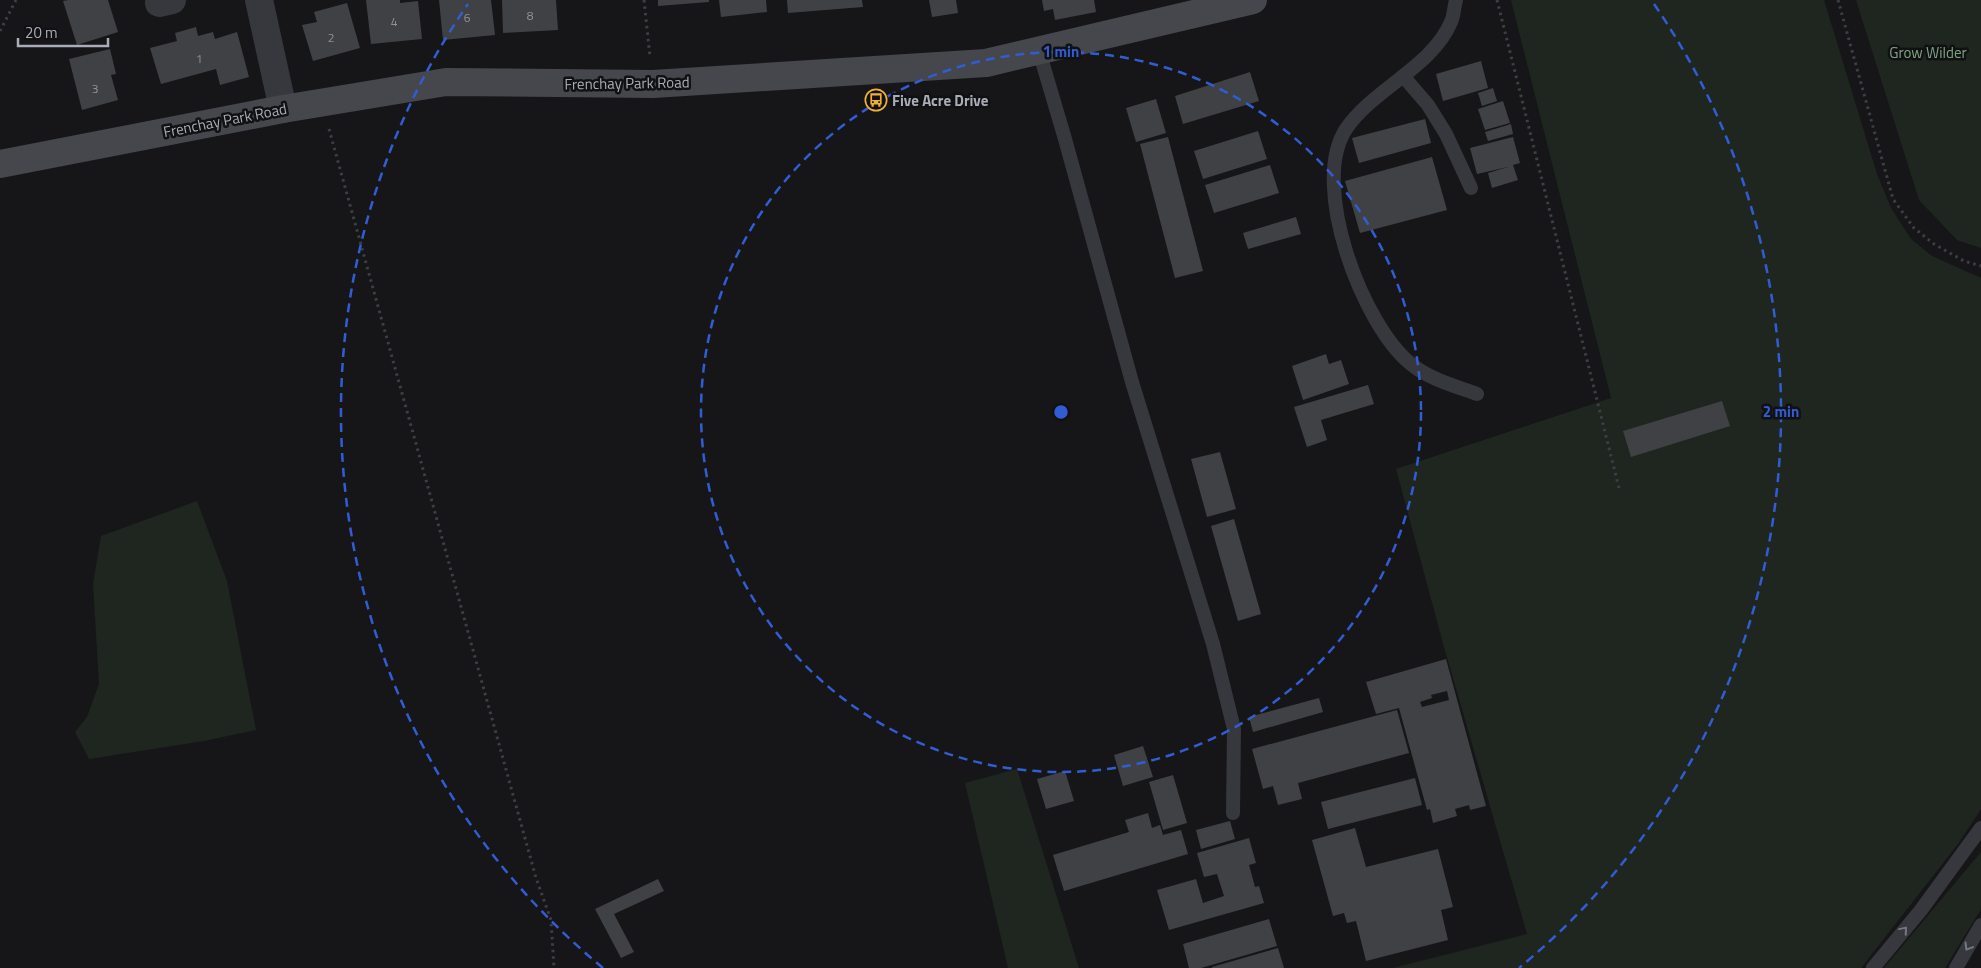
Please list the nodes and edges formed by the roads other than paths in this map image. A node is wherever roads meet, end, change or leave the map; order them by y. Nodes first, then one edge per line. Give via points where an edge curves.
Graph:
1 (259, 0) edge
2 (1253, 0) edge
3 (1456, 0) edge
4 (1039, 51) junction
5 (1403, 76) junction
6 (283, 109) junction
7 (0, 164) edge
8 (1471, 188) dead end
9 (1476, 394) dead end
10 (1233, 813) dead end
11 (1981, 828) edge
12 (1981, 926) edge
13 (1873, 968) edge
14 (1956, 968) edge

1 - 6 street
2 - 4 main road, Frenchay Park Road
3 - 5 lane via 1451,22 1440,40
4 - 6 main road, Frenchay Park Road via 986,63 653,84 446,82
4 - 10 lane via 1132,382 1213,644 1234,729
5 - 8 lane via 1428,105 1446,134
5 - 9 lane via 1357,114 1344,132 1334,154 1332,178 1336,215 1359,291 1385,336 1411,364
6 - 7 main road, Frenchay Park Road
13 -> 11 lane
12 -> 14 lane

